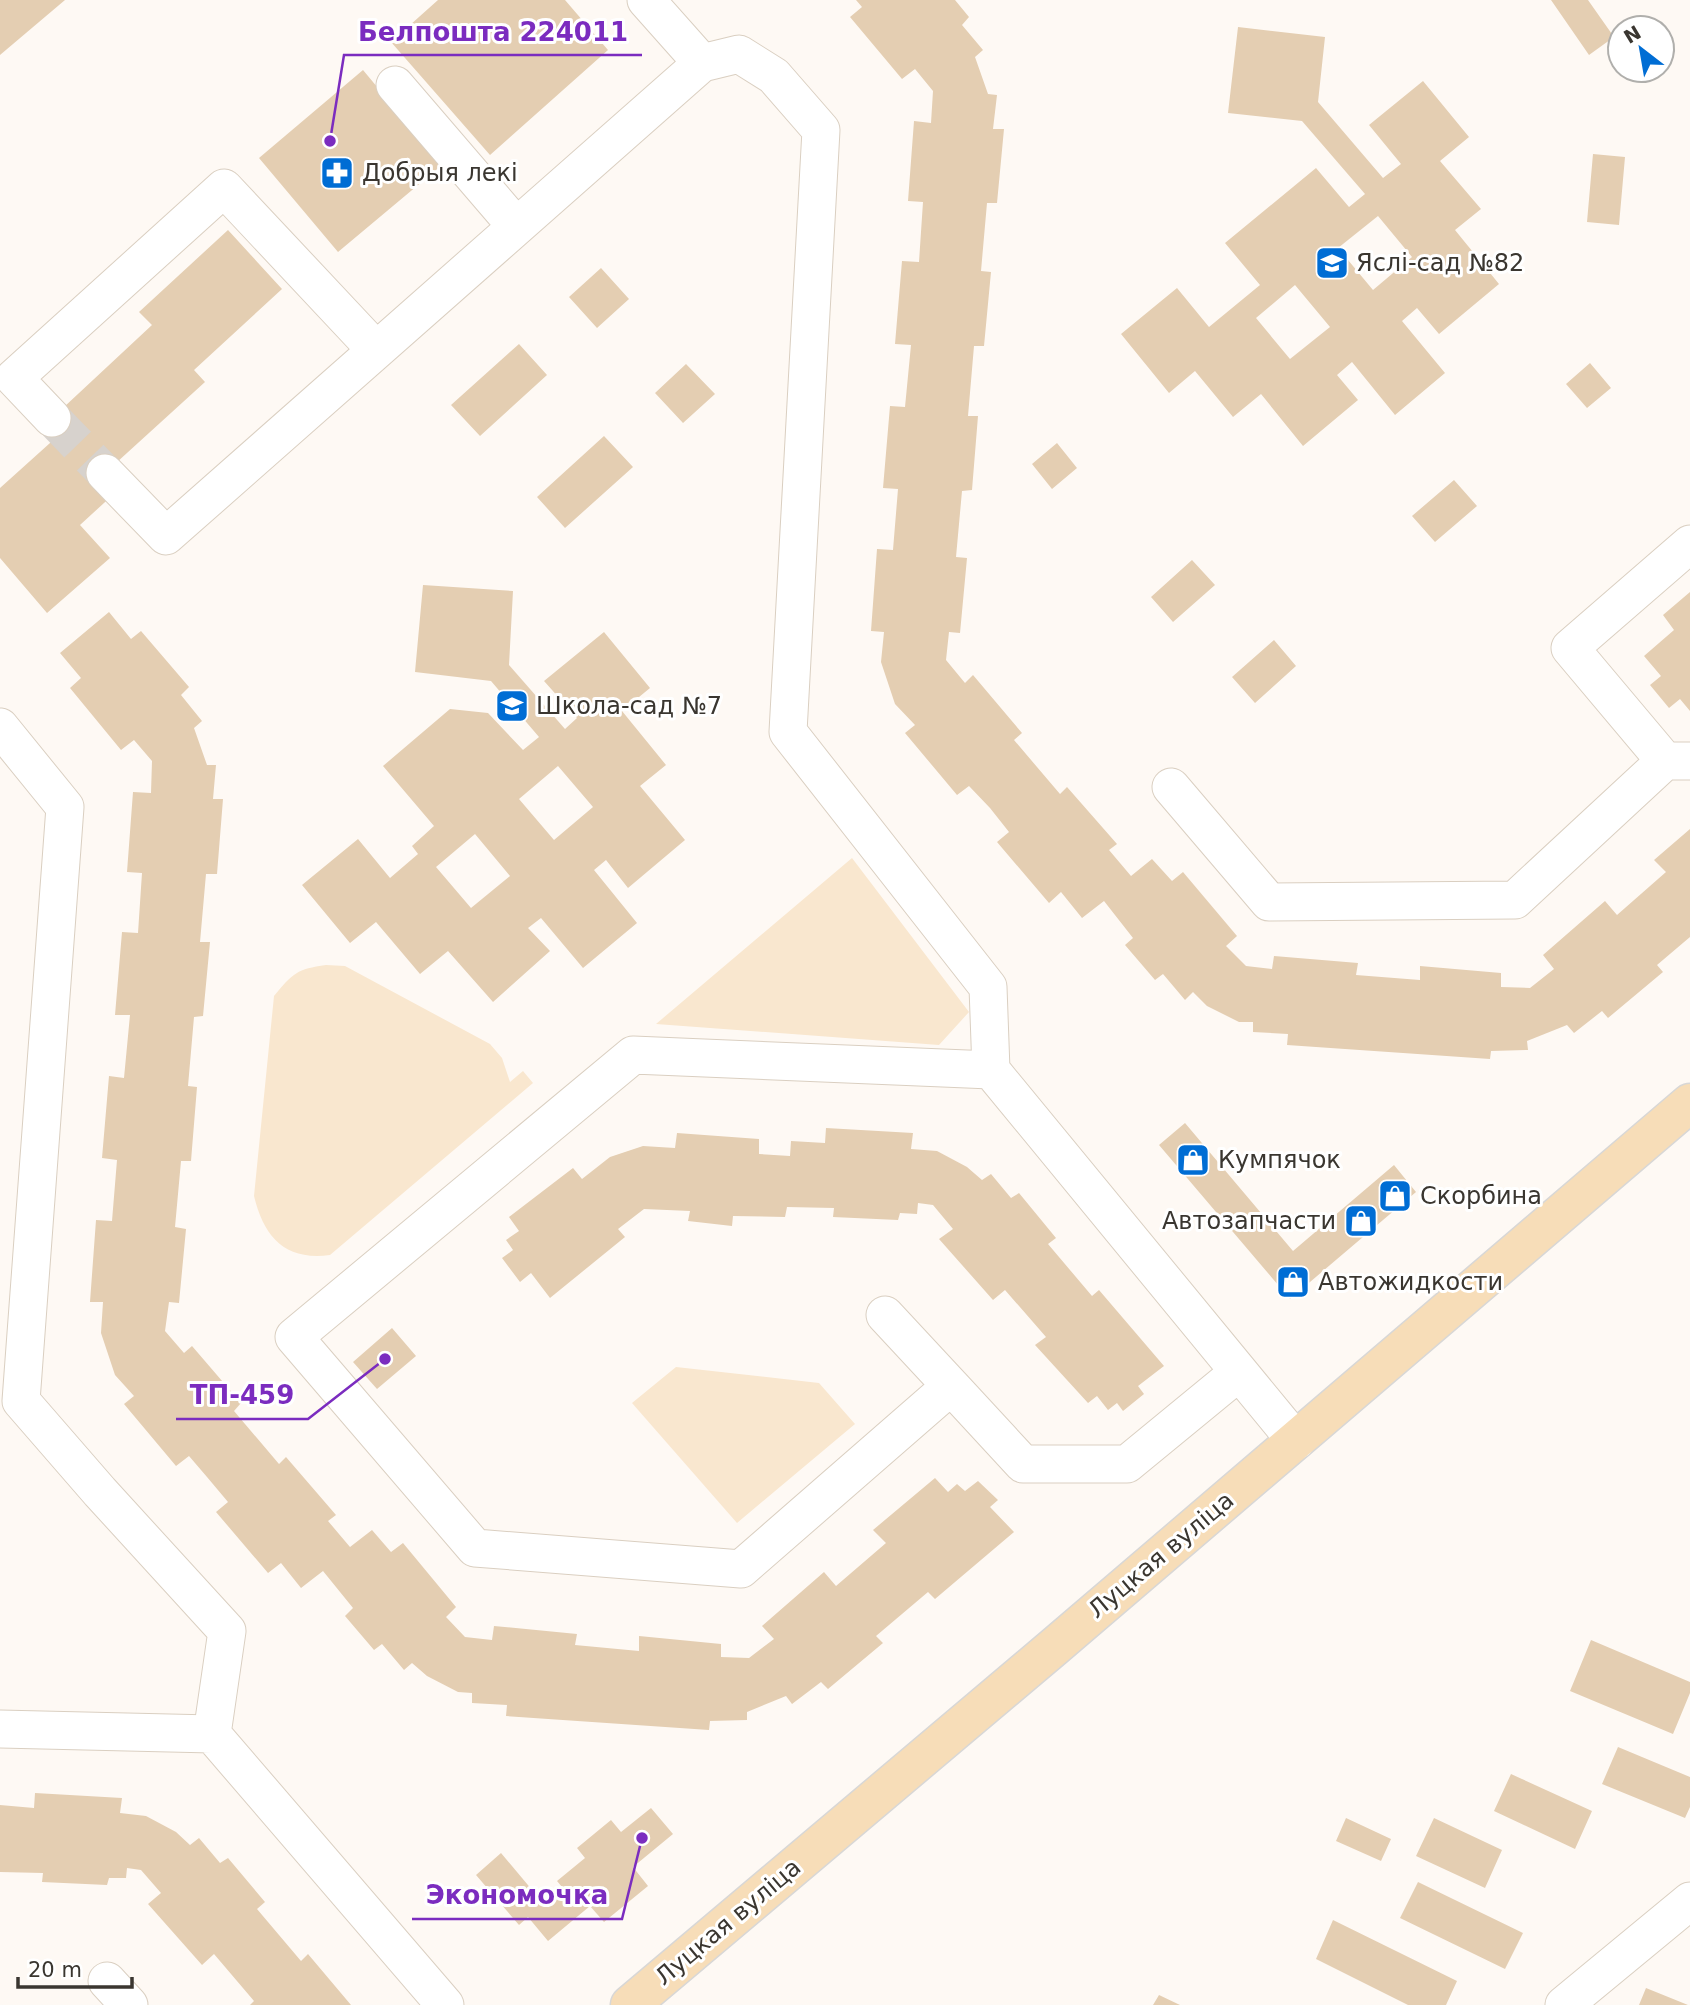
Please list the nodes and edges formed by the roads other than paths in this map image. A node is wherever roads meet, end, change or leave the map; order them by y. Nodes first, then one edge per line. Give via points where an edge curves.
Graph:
1 (646, 0) edge
2 (702, 63) junction
3 (395, 85) dead end
4 (516, 226) junction
5 (376, 350) junction
6 (52, 418) tunnel mouth
7 (105, 473) tunnel mouth
8 (1690, 544) edge
9 (0, 727) edge
10 (1677, 761) edge
11 (1171, 787) dead end
12 (991, 1070) junction
13 (1690, 1103) edge
14 (885, 1315) dead end
15 (1239, 1372) junction
16 (951, 1385) junction
17 (1296, 1441) junction
18 (0, 1729) edge
19 (212, 1734) junction
20 (1690, 1901) edge
21 (445, 2005) edge
22 (630, 2005) edge
23 (1564, 2005) edge

1 - 2 street
2 - 4 street
2 - 12 street via 739,54 774,76 821,130 788,732 988,987
3 - 4 street
4 - 5 street
5 - 6 street via 224,188 14,378
5 - 7 street via 166,536
8 - 10 street via 1570,648
9 - 19 street via 65,807 21,1401 227,1631
10 - 11 street via 1515,900 1269,902
12 - 15 street
12 - 16 street via 632,1055 294,1337 475,1548 741,1569
13 - 17 main road, Луцкая вуліца
14 - 16 street
15 - 16 street via 1127,1464 1023,1464
15 - 17 street
17 - 22 main road, Луцкая вуліца
18 - 19 street
19 - 21 street
20 - 23 street

